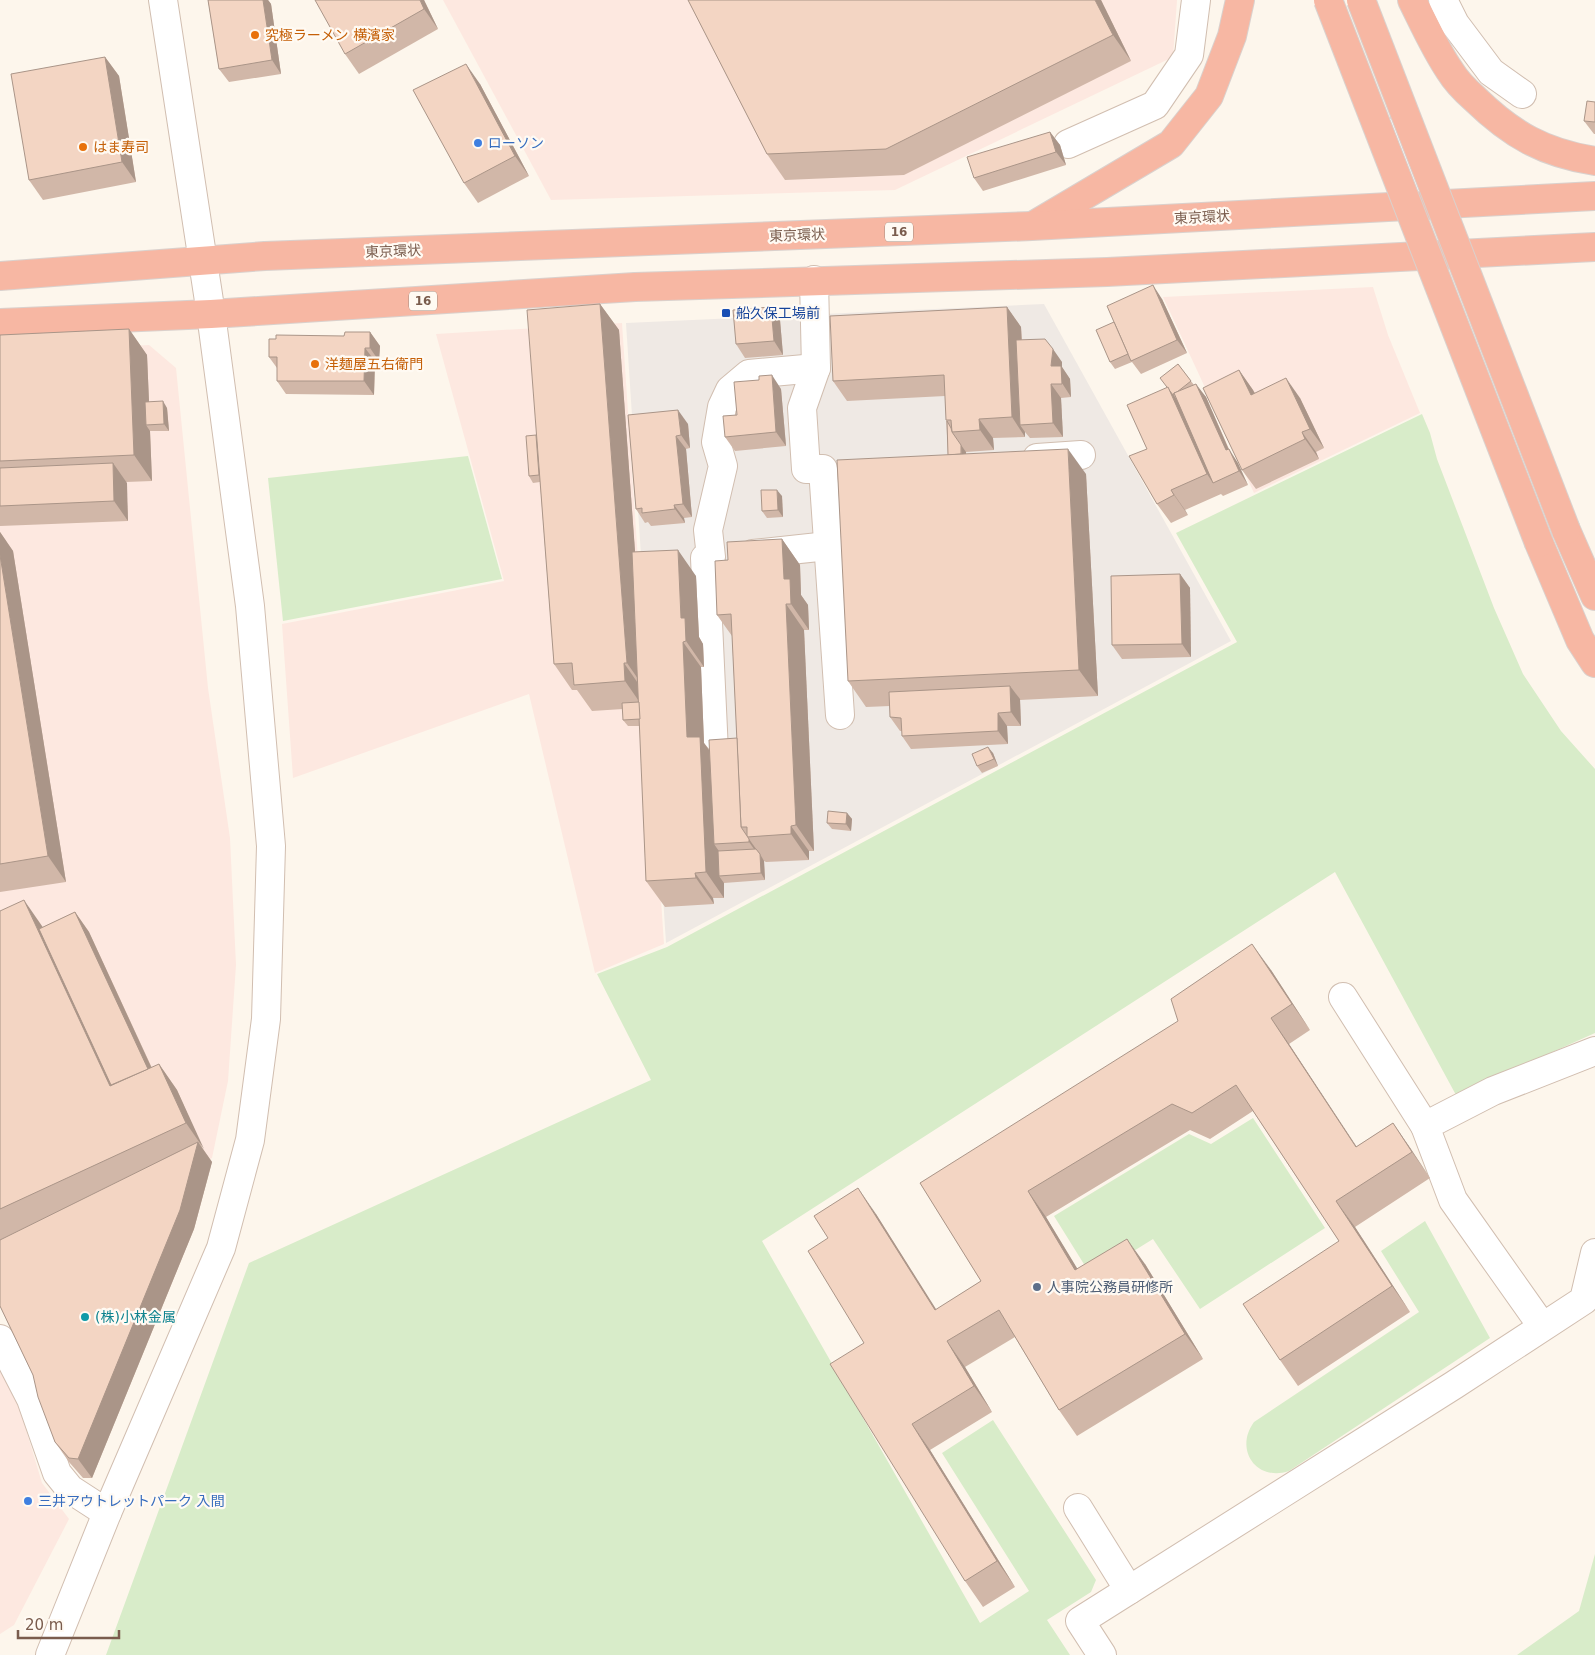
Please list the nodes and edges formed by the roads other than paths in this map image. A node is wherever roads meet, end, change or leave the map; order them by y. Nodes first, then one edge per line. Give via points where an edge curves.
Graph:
1 (163, 0) edge
2 (1196, 0) edge
3 (1240, 0) edge
4 (1328, 0) edge
5 (1341, 0) edge
6 (1361, 0) edge
7 (1412, 0) edge
8 (1443, 0) edge
9 (1522, 94) dead end
10 (1068, 144) dead end
11 (1595, 161) edge
12 (1595, 196) edge
13 (1423, 206) junction
14 (1032, 226) junction
15 (1595, 247) edge
16 (1544, 248) junction
17 (1595, 252) edge
18 (203, 260) junction
19 (0, 276) edge
20 (814, 280) junction
21 (211, 314) junction
22 (0, 324) edge
23 (816, 368) junction
24 (1081, 455) dead end
25 (1012, 459) edge
26 (853, 468) edge
27 (823, 469) junction
28 (828, 546) junction
29 (708, 558) junction
30 (678, 560) edge
31 (1595, 596) edge
32 (1595, 663) edge
33 (840, 715) dead end
34 (714, 752) edge
35 (1343, 997) dead end
36 (1595, 1052) edge
37 (1426, 1126) junction
38 (1595, 1253) edge
39 (1542, 1326) junction
40 (0, 1339) edge
41 (1078, 1508) dead end
42 (108, 1513) junction
43 (1129, 1590) junction
44 (50, 1655) edge
45 (1102, 1655) edge

1 - 18 street
2 - 10 street via 1189,56 1155,104
3 - 14 highway via 1232,36 1209,96 1172,144
4 - 32 highway, bridge via 1539,543 1580,640
5 - 13 street
6 - 31 highway, bridge via 1566,530
7 - 11 highway via 1450,73 1499,123 1520,137 1547,148
8 - 9 street via 1455,24 1491,72
12 - 13 highway, 東京環状 / 16
13 - 14 highway, 東京環状 / 16
14 - 18 highway, 東京環状 / 16
15 - 16 highway, 16
16 - 17 highway
16 - 20 highway, 16 via 1107,272
18 - 19 highway, 東京環状 / 16
18 - 21 street
20 - 21 highway, 16 via 635,287
20 - 23 street
21 - 22 highway, 16
21 - 42 street via 250,606 271,846 266,1018 250,1140 221,1248
23 - 27 street via 802,408 806,469
23 - 29 street via 749,374 730,390 722,407 716,442 723,466 708,530
24 - 25 street
26 - 27 street
27 - 28 street
28 - 29 street
28 - 33 street
29 - 30 street
29 - 34 street
35 - 37 street
36 - 37 street via 1494,1091
37 - 39 street via 1453,1200
38 - 39 street via 1584,1300
39 - 43 street
40 - 42 street via 32,1399 57,1473 70,1488
41 - 43 street
42 - 44 street
43 - 45 street via 1080,1621

